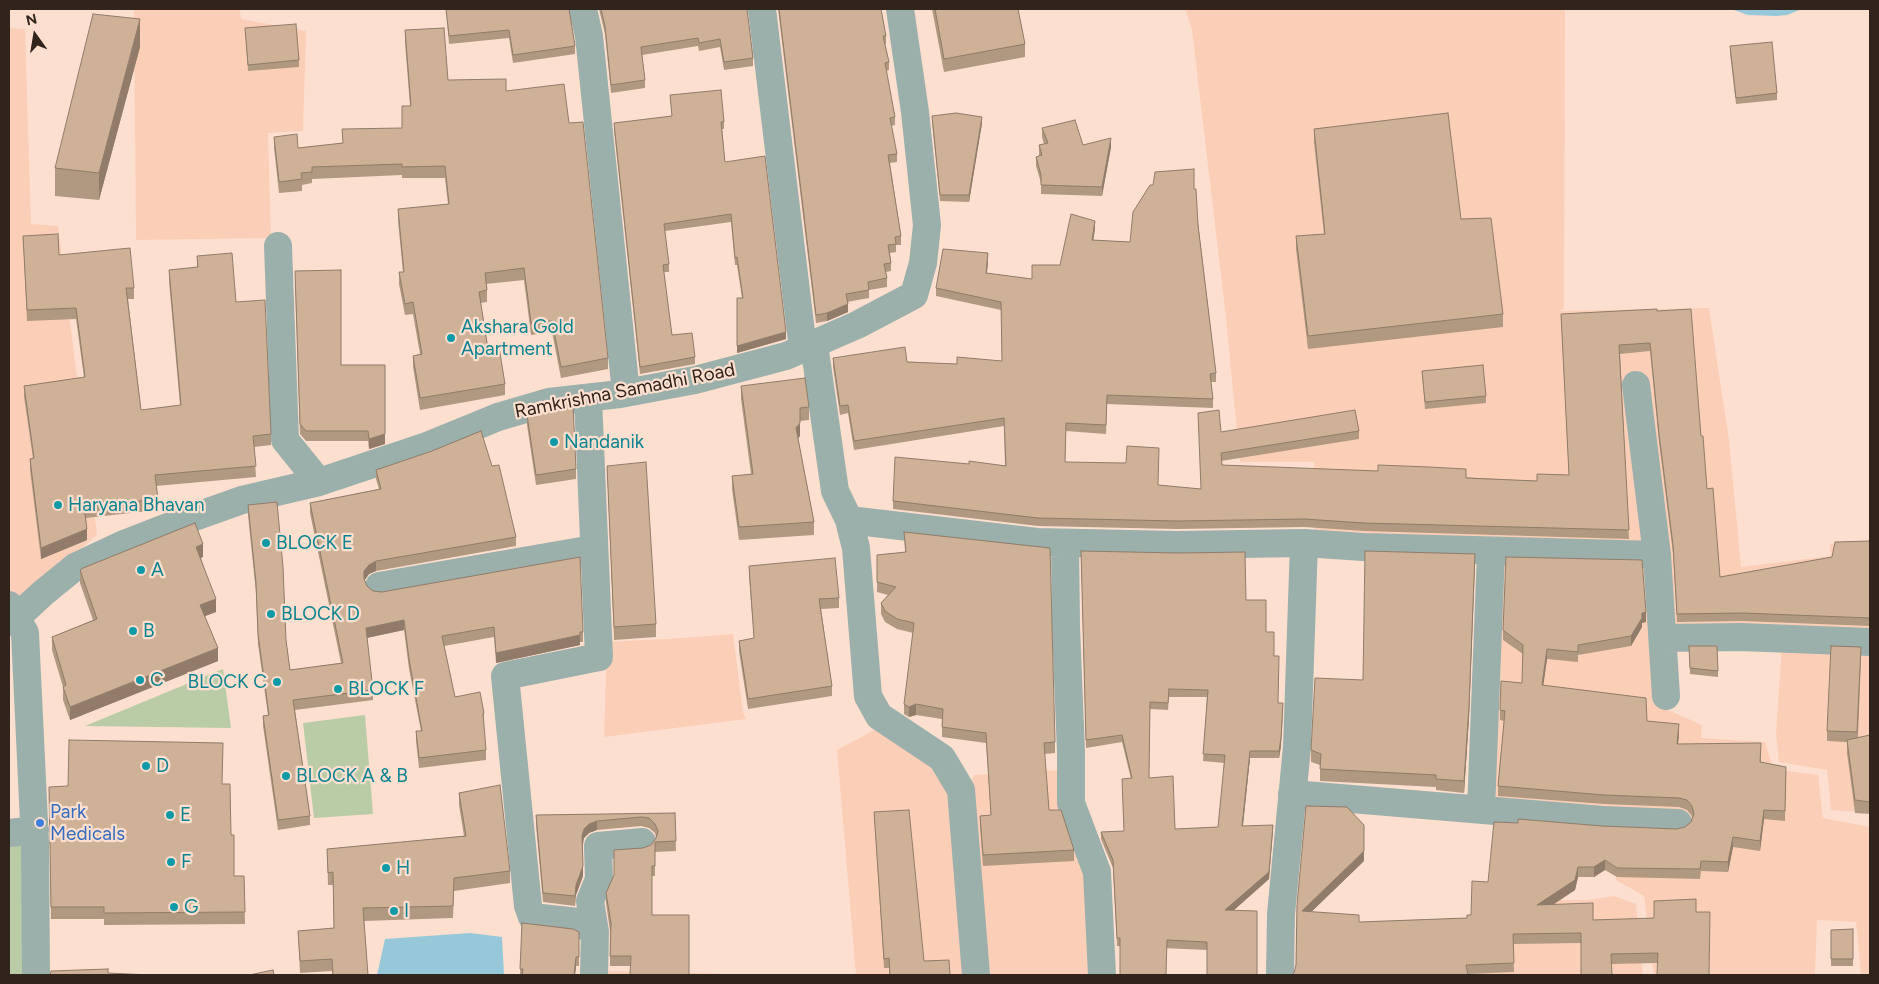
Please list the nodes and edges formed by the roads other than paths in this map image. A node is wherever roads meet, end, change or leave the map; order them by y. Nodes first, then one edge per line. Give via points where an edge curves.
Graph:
1 (583, 9) edge
2 (762, 9) edge
3 (900, 9) edge
4 (278, 246) dead end
5 (808, 346) junction
6 (1636, 385) dead end
7 (626, 393) junction
8 (588, 398) junction
9 (319, 482) junction
10 (849, 520) junction
11 (1065, 543) junction
12 (1304, 543) junction
13 (593, 549) junction
14 (1491, 552) junction
15 (1657, 555) junction
16 (379, 586) dead end
17 (13, 611) edge
18 (1662, 638) junction
19 (1870, 642) edge
20 (1666, 696) dead end
21 (1292, 794) junction
22 (1482, 810) junction
23 (1678, 823) dead end
24 (22, 831) edge
25 (642, 842) dead end
26 (595, 932) junction
27 (36, 975) edge
28 (594, 975) edge
29 (976, 975) edge
30 (1102, 975) edge
31 (1280, 975) edge

1 - 7 street via 589,36
2 - 5 street
3 - 5 street, Ramkrishna Samadhi Road via 916,112 927,225 923,263 914,295
4 - 9 street via 285,440
5 - 7 street, Ramkrishna Samadhi Road via 786,356 695,380
5 - 10 street via 835,491
6 - 15 street
7 - 8 street, Ramkrishna Samadhi Road
8 - 9 street, Ramkrishna Samadhi Road via 549,402 498,417 427,446
8 - 13 street
9 - 17 street, Ramkrishna Samadhi Road via 242,500 124,544 75,567 43,593
10 - 11 street
10 - 29 street via 856,548 868,696 879,716 942,758 961,790
11 - 12 street
11 - 30 street via 1071,803 1097,872
12 - 14 street
12 - 21 street via 1297,747
13 - 16 street
13 - 26 street via 599,656 505,676 528,906 532,917 578,922
14 - 15 street
14 - 22 street
15 - 18 street
17 - 24 street via 25,633
18 - 19 street via 1741,637
18 - 20 street
21 - 22 street
21 - 31 street via 1281,914
22 - 23 street
24 - 27 street
25 - 26 street via 598,846 599,879 590,901
26 - 28 street

